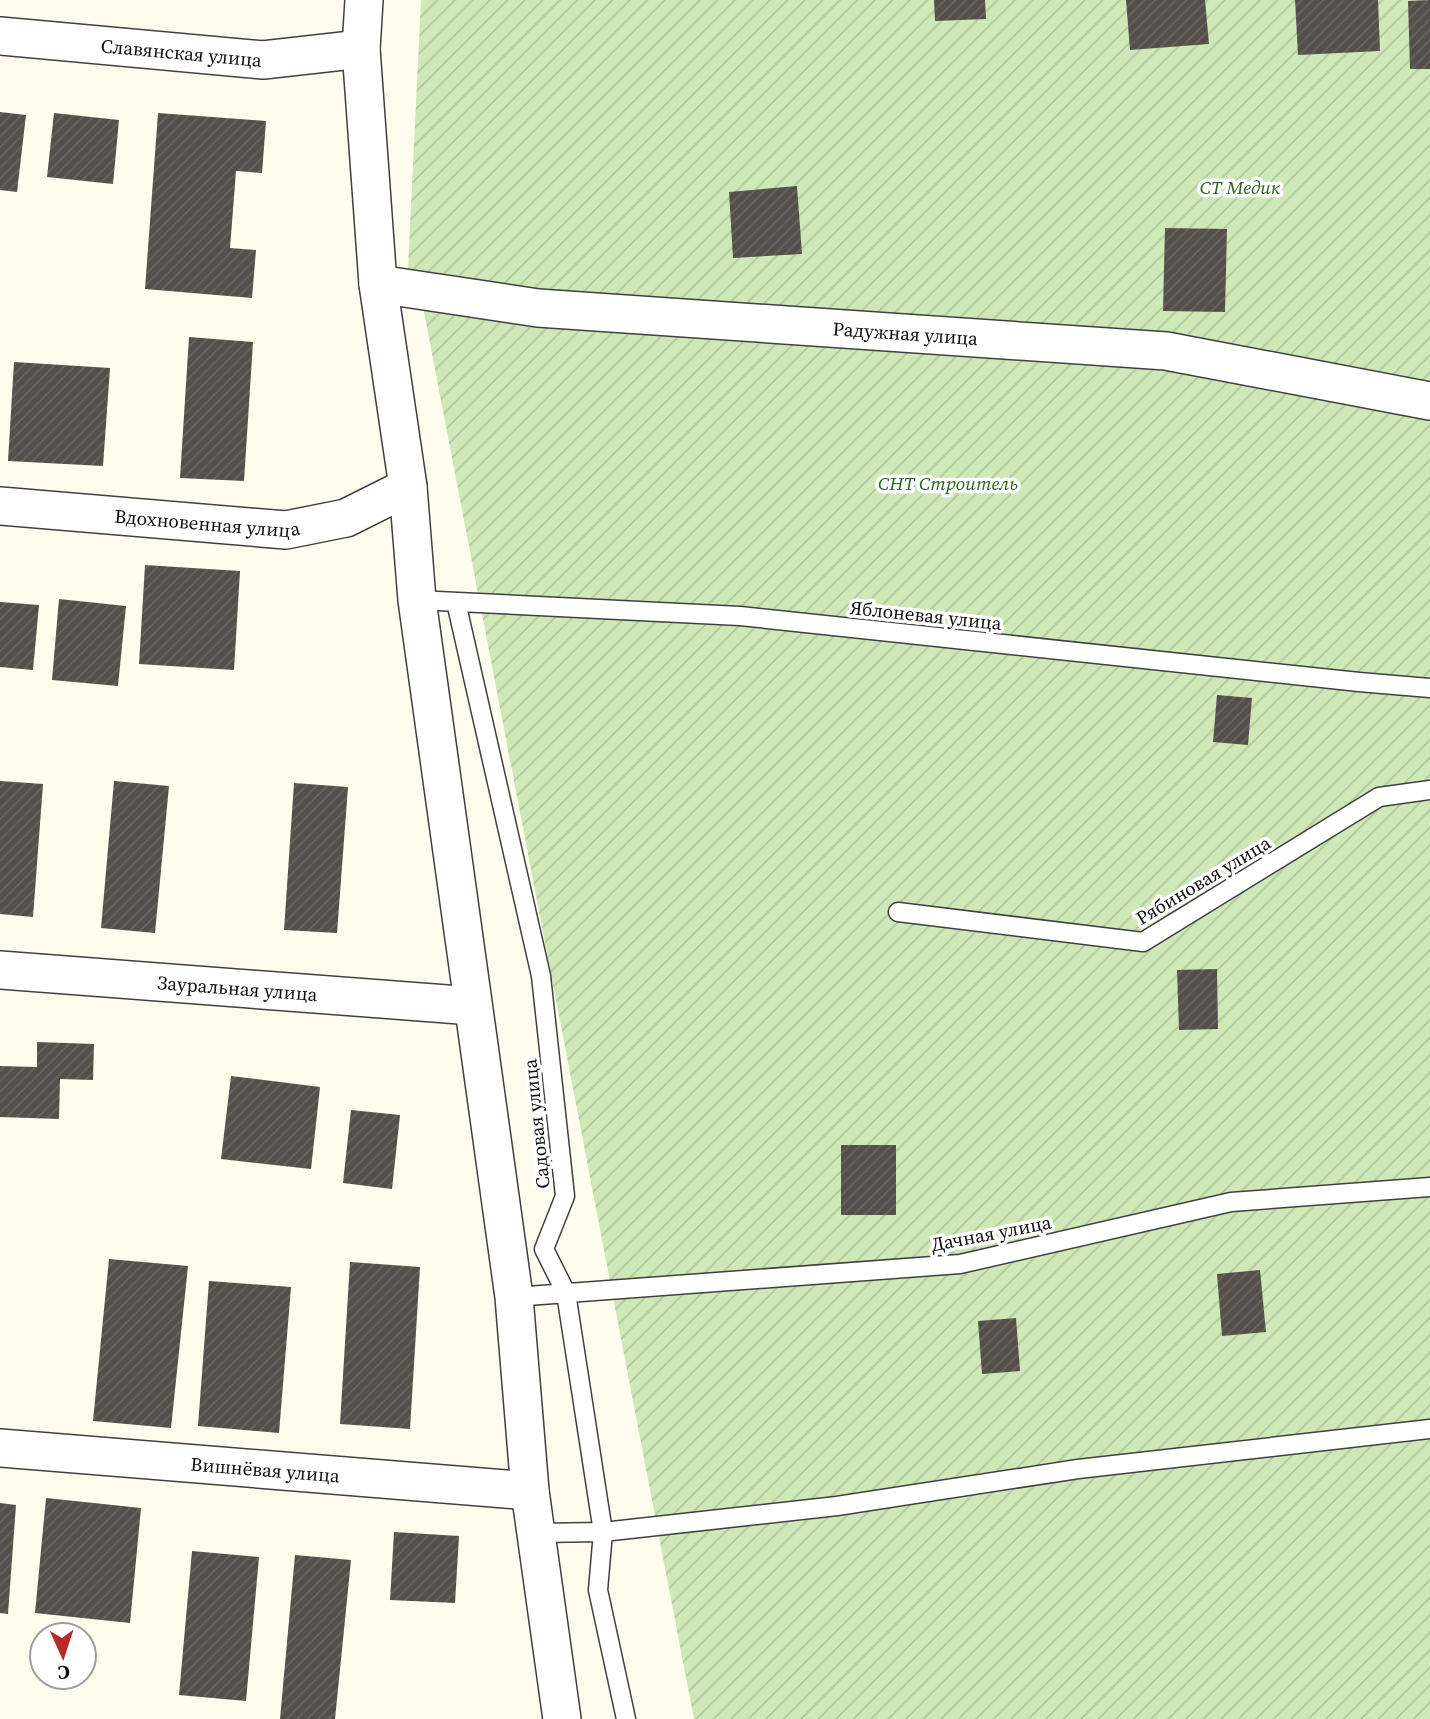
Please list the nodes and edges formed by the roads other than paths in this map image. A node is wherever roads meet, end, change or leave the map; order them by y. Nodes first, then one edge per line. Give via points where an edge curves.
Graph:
1 (364, 0) edge
2 (0, 36) edge
3 (361, 49) junction
4 (378, 285) junction
5 (1430, 401) edge
6 (408, 487) junction
7 (0, 506) edge
8 (416, 600) junction
9 (456, 602) junction
10 (1430, 688) edge
11 (1430, 790) edge
12 (898, 912) dead end
13 (0, 970) edge
14 (473, 1006) junction
15 (1430, 1187) edge
16 (566, 1293) junction
17 (514, 1297) junction
18 (1430, 1429) edge
19 (0, 1448) edge
20 (530, 1491) junction
21 (603, 1532) junction
22 (536, 1533) junction
23 (562, 1719) edge
24 (626, 1719) edge

1 - 3 street
2 - 3 street, Славянская улица via 262,60
3 - 4 street
4 - 5 street, Радужная улица via 538,308 1166,351
4 - 6 street
6 - 7 street, Вдохновенная улица via 346,518 286,530
6 - 8 street
8 - 9 lane, Яблоневая улица
8 - 14 street
9 - 10 lane, Яблоневая улица via 740,616
9 - 16 lane, Садовая улица via 541,976 565,1196 544,1249
11 - 12 lane, Рябиновая улица via 1379,797 1143,942
13 - 14 street, Зауральная улица
14 - 17 street
15 - 16 lane, Дачная улица via 1231,1202 960,1264
16 - 17 lane, Дачная улица
16 - 21 lane, Садовая улица
17 - 20 street
18 - 21 lane via 1078,1469 837,1506
19 - 20 street, Вишнёвая улица
20 - 22 street
21 - 22 lane
21 - 24 lane, Садовая улица via 598,1590
22 - 23 street

